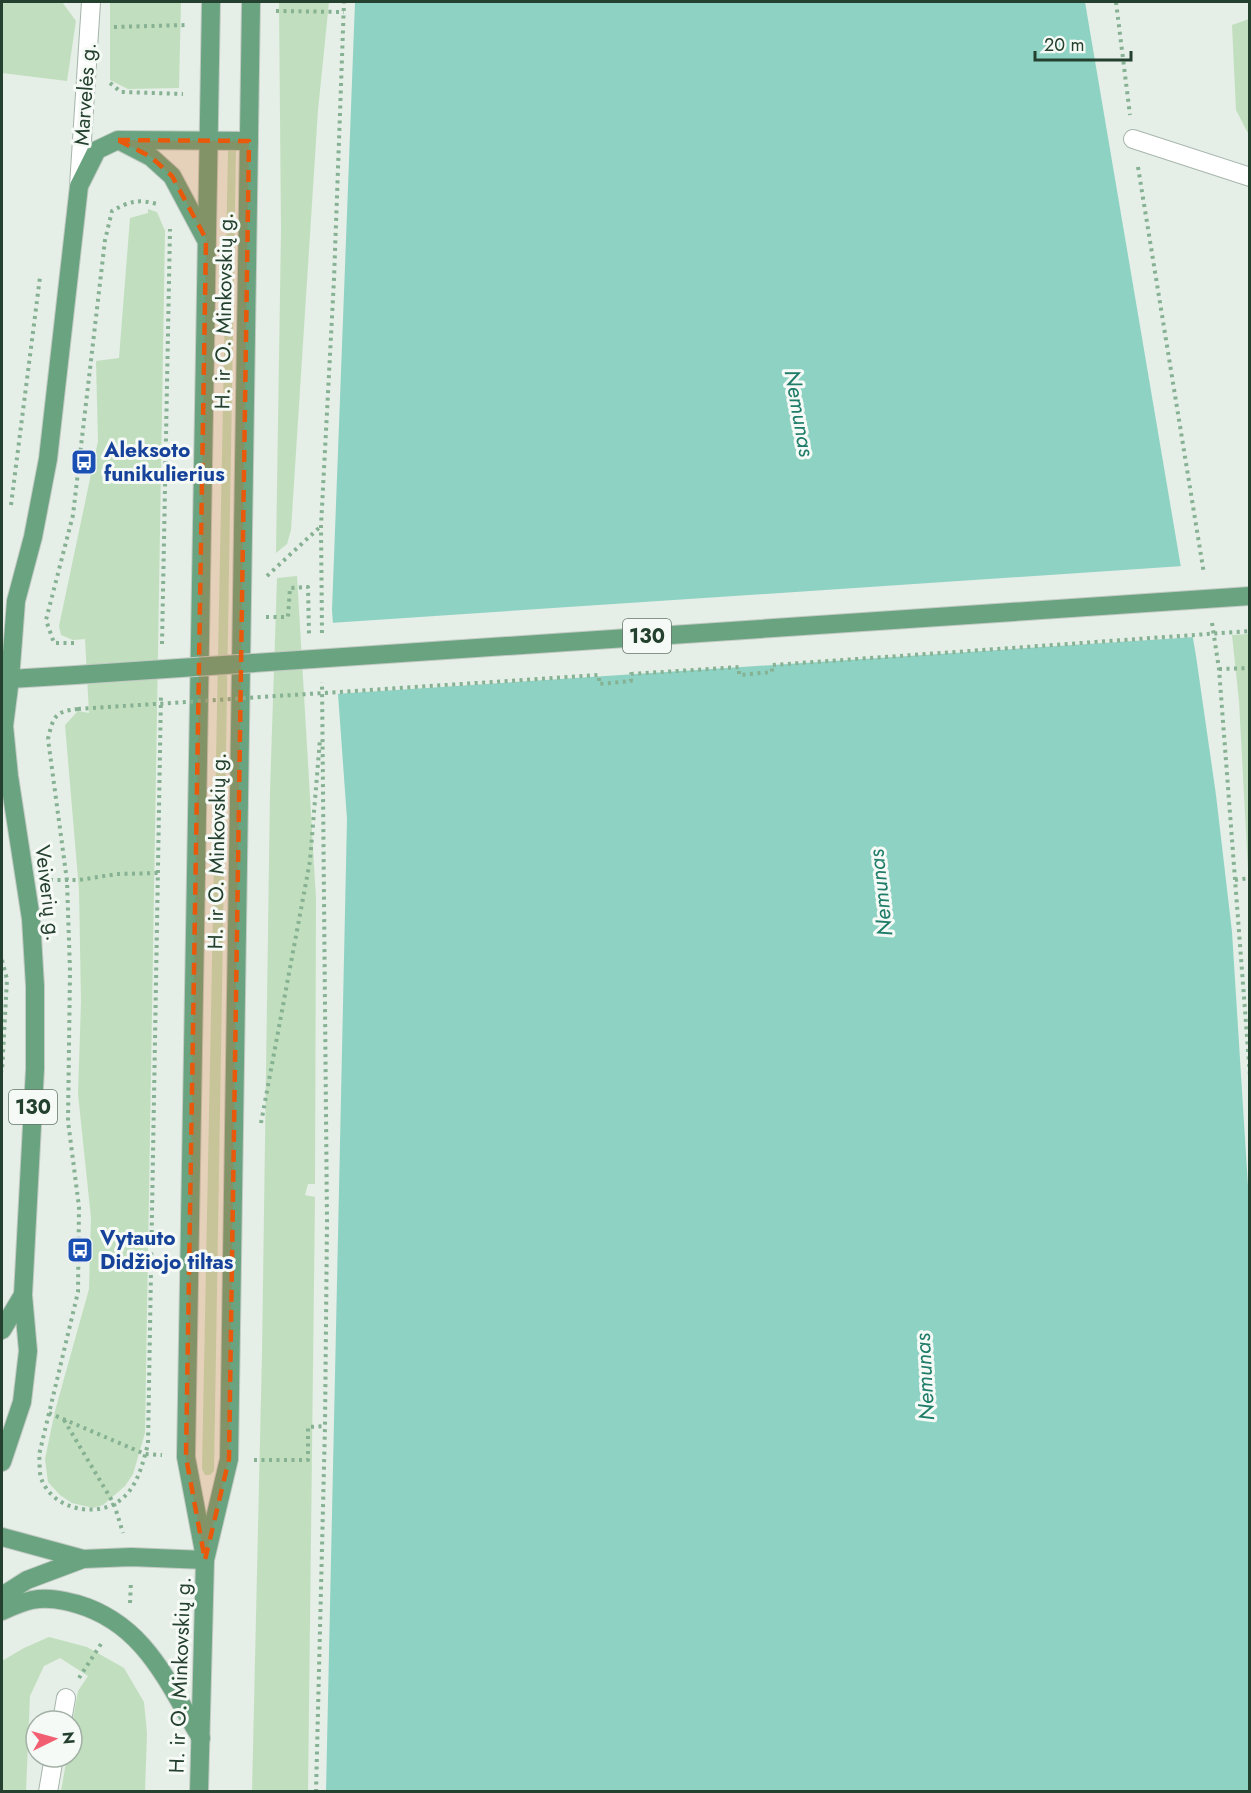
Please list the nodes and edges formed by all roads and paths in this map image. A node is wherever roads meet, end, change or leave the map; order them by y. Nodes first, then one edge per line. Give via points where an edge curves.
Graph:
1 (91, 2) edge
2 (211, 2) edge
3 (250, 2) edge
4 (344, 2) edge
5 (1116, 2) edge
6 (272, 11) dead end
7 (344, 12) junction
8 (189, 25) dead end
9 (96, 28) junction
10 (105, 79) dead end
11 (185, 94) dead end
12 (1133, 139) joint
13 (118, 140) junction
14 (208, 140) junction
15 (249, 141) junction
16 (1250, 177) edge
17 (79, 186) junction
18 (159, 205) dead end
19 (170, 225) dead end
20 (206, 239) junction
21 (321, 526) junction
22 (267, 577) dead end
23 (1250, 596) edge
24 (266, 617) dead end
25 (1250, 631) edge
26 (74, 644) dead end
27 (322, 644) dead end
28 (162, 645) dead end
29 (310, 659) junction
30 (1250, 668) edge
31 (1219, 669) dead end
32 (10, 679) junction
33 (322, 679) dead end
34 (161, 693) dead end
35 (322, 715) junction
36 (158, 873) junction
37 (1250, 878) edge
38 (66, 880) junction
39 (1235, 880) dead end
40 (2, 960) edge
41 (2, 1072) edge
42 (259, 1134) dead end
43 (23, 1295) junction
44 (2, 1330) edge
45 (22, 1402) junction
46 (49, 1413) junction
47 (64, 1420) junction
48 (325, 1426) junction
49 (145, 1454) junction
50 (252, 1460) dead end
51 (2, 1462) edge
52 (114, 1504) junction
53 (2, 1537) edge
54 (83, 1558) junction
55 (205, 1560) junction
56 (2, 1596) edge
57 (2, 1611) edge
58 (104, 1641) dead end
59 (66, 1698) joint
60 (64, 1709) edge
61 (201, 1738) junction
62 (52, 1769) edge
63 (48, 1791) edge
64 (199, 1791) edge
65 (316, 1791) edge

1 - 9 street, Marvelės g.
2 - 14 main road, H. ir O. Minkovskių g.
3 - 15 main road, H. ir O. Minkovskių g.
4 - 7 path
5 - 12 path
6 - 7 path
7 - 21 path
8 - 9 path
9 - 17 street, Marvelės g.
10 - 11 path via 121,92
12 - 16 street
13 - 14 main road
13 - 17 main road via 97,150
13 - 20 main road via 151,157 172,176
14 - 15 main road
14 - 20 main road, H. ir O. Minkovskių g.
15 - 55 main road, H. ir O. Minkovskių g. via 229,1459
17 - 32 main road, Veiverių g. via 48,459 16,601
18 - 26 path via 143,200 112,211 105,240 73,515 46,620 54,643
19 - 28 path
20 - 55 main road, H. ir O. Minkovskių g. via 186,1457
21 - 22 path
21 - 27 path
23 - 29 main road, 130, bridge
24 - 29 path via 288,617 290,588 308,587
25 - 38 path, bridge via 772,665 772,672 739,675 739,667 631,674 631,681 599,684 599,675 63,711 52,722 48,739
29 - 32 main road, 130, bridge
30 - 31 path
32 - 43 main road, Veiverių g. / 130 via 4,726 31,919 35,986 35,1069
33 - 35 path
34 - 36 path
35 - 42 path via 310,861
35 - 48 path
36 - 38 path
36 - 49 path
37 - 39 path
38 - 46 path via 70,971 68,1121 79,1207 78,1292
40 - 41 path via 7,979
43 - 44 main road, Veiverių g. / 130
43 - 45 main road, Veiverių g. / 130 via 28,1351
45 - 46 path
45 - 51 main road, Veiverių g. / 130
46 - 47 path
46 - 52 path via 39,1455 41,1478 54,1496 77,1509 105,1510
47 - 49 path
47 - 52 path
48 - 50 path via 308,1427 308,1460
48 - 65 path
49 - 52 path via 141,1472 126,1495
53 - 54 main road
54 - 55 main road
54 - 56 main road via 27,1580
55 - 61 main road, H. ir O. Minkovskių g.
57 - 61 main road via 31,1600 57,1599 91,1608 117,1622 149,1652
58 - 59 path
59 - 60 street
61 - 64 main road, H. ir O. Minkovskių g.
62 - 63 street

